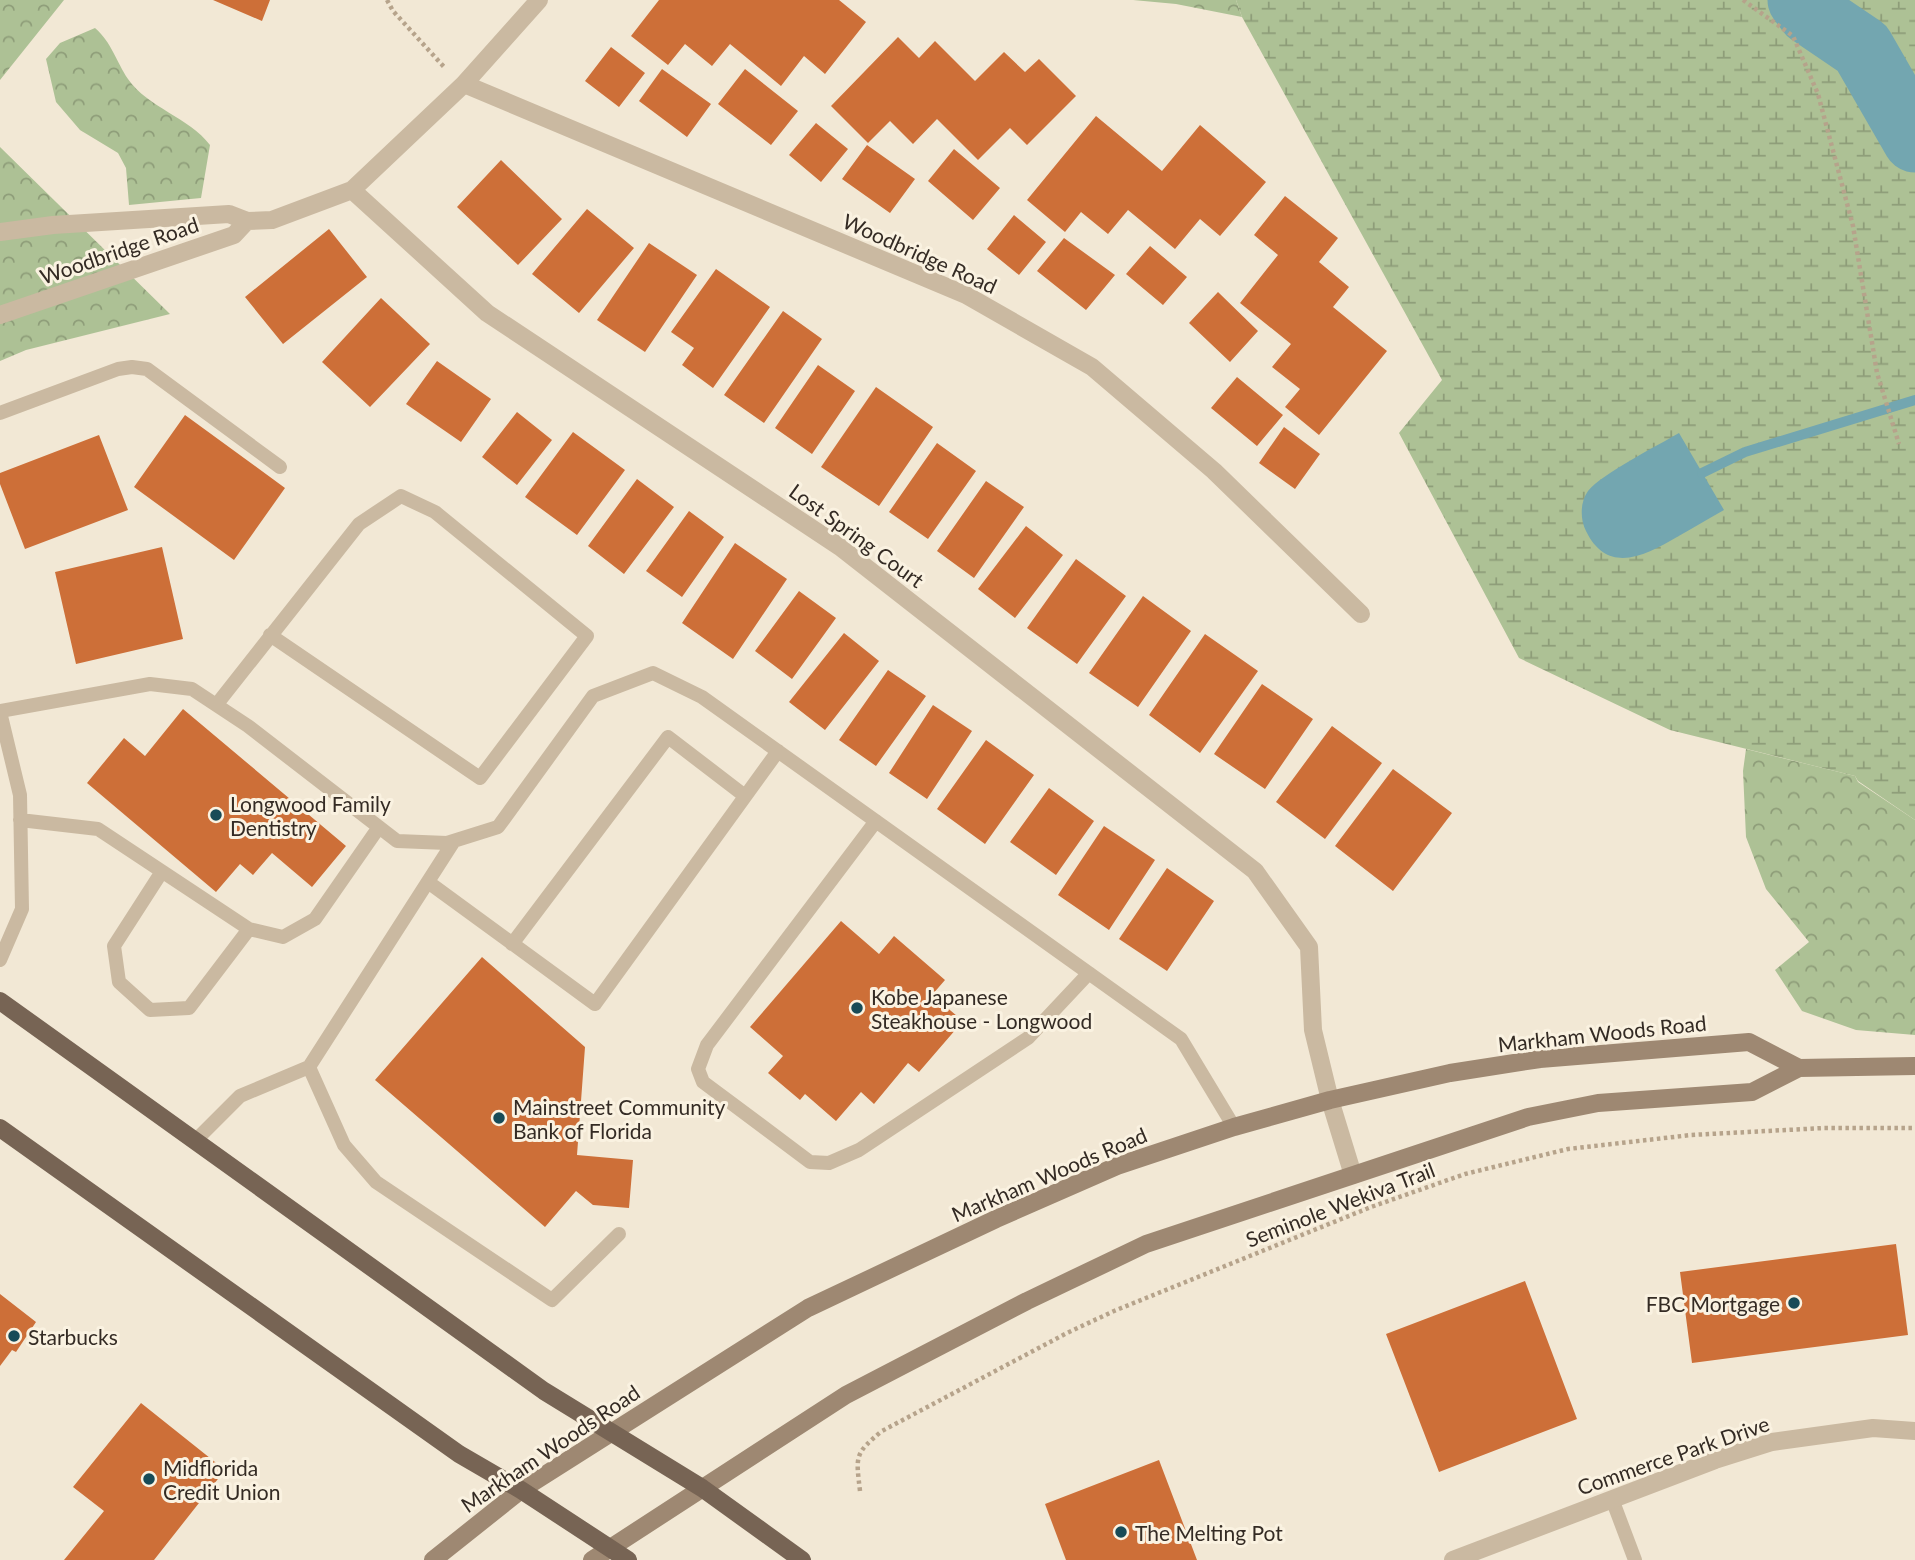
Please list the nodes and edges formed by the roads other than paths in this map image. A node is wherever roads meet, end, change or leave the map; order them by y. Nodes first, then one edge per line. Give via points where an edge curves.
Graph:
1 (540, 0) edge
2 (464, 84) junction
3 (352, 190) junction
4 (247, 221) junction
5 (0, 232) edge
6 (0, 315) edge
7 (0, 413) edge
8 (280, 467) dead end
9 (1360, 614) dead end
10 (270, 635) junction
11 (217, 704) junction
12 (0, 712) edge
13 (778, 751) junction
14 (746, 796) junction
15 (20, 820) junction
16 (876, 821) junction
17 (379, 827) junction
18 (454, 841) junction
19 (161, 873) junction
20 (428, 882) junction
21 (249, 929) junction
22 (512, 944) junction
23 (0, 960) edge
24 (1089, 973) junction
25 (0, 1001) edge
26 (1915, 1066) edge
27 (309, 1067) junction
28 (1799, 1068) junction
29 (1330, 1100) junction
30 (1234, 1127) junction
31 (0, 1128) edge
32 (195, 1140) junction
33 (1353, 1175) junction
34 (619, 1234) dead end
35 (1915, 1431) edge
36 (612, 1432) junction
37 (702, 1488) junction
38 (521, 1490) junction
39 (1612, 1499) junction
40 (610, 1547) junction
41 (433, 1560) edge
42 (592, 1560) edge
43 (628, 1560) edge
44 (802, 1560) edge
45 (1453, 1560) edge
46 (1635, 1560) edge

1 - 2 street, Woodbridge Road
2 - 3 street, Woodbridge Road
2 - 9 street, Woodbridge Road via 966,295 1092,367 1213,471
3 - 4 street, Woodbridge Road via 272,220
3 - 29 street, Lost Spring Court via 487,313 841,547 1255,870 1309,947 1313,1030
4 - 5 street, Woodbridge Road via 229,214
4 - 6 street, Woodbridge Road via 234,235
7 - 8 lane via 118,369 147,369
10 - 10 lane via 359,524 401,496 435,512 587,636 480,778
10 - 11 lane
11 - 12 lane via 192,689 150,684
11 - 17 lane
12 - 15 lane via 20,795
13 - 14 lane
13 - 16 lane
13 - 18 lane via 702,697 653,673 593,696 498,827
14 - 22 lane via 667,737
14 - 22 lane via 595,1004
15 - 19 lane via 98,829
15 - 23 lane via 22,909
16 - 24 lane
16 - 24 lane via 707,1045 698,1069 703,1082 810,1162 829,1163 859,1150 1028,1038
17 - 18 lane via 397,841
17 - 21 lane via 315,919 283,937
18 - 20 lane
19 - 21 lane
19 - 21 lane via 114,946 119,982 150,1010 189,1009
20 - 22 lane
20 - 27 lane
24 - 30 lane via 1181,1039
25 - 32 main road
26 - 28 main road, Markham Woods Road
27 - 32 lane via 240,1096
27 - 34 lane via 344,1145 376,1182 552,1300
28 - 29 main road, Markham Woods Road via 1749,1042 1540,1059 1450,1073
28 - 33 main road, Markham Woods Road via 1752,1092 1598,1103 1528,1117
29 - 30 main road, Markham Woods Road
29 - 33 street
30 - 36 main road, Markham Woods Road via 1117,1166 807,1307
31 - 38 main road via 459,1454
32 - 36 main road via 544,1391
33 - 37 main road, Markham Woods Road via 1146,1244 1027,1301 846,1395
35 - 39 street, Commerce Park Drive via 1873,1428 1772,1441
36 - 37 main road
36 - 38 main road, Markham Woods Road
37 - 40 main road, Markham Woods Road
37 - 44 main road
38 - 40 main road
38 - 41 main road, Markham Woods Road
39 - 45 street, Commerce Park Drive
39 - 46 lane
40 - 42 main road, Markham Woods Road
40 - 43 main road

